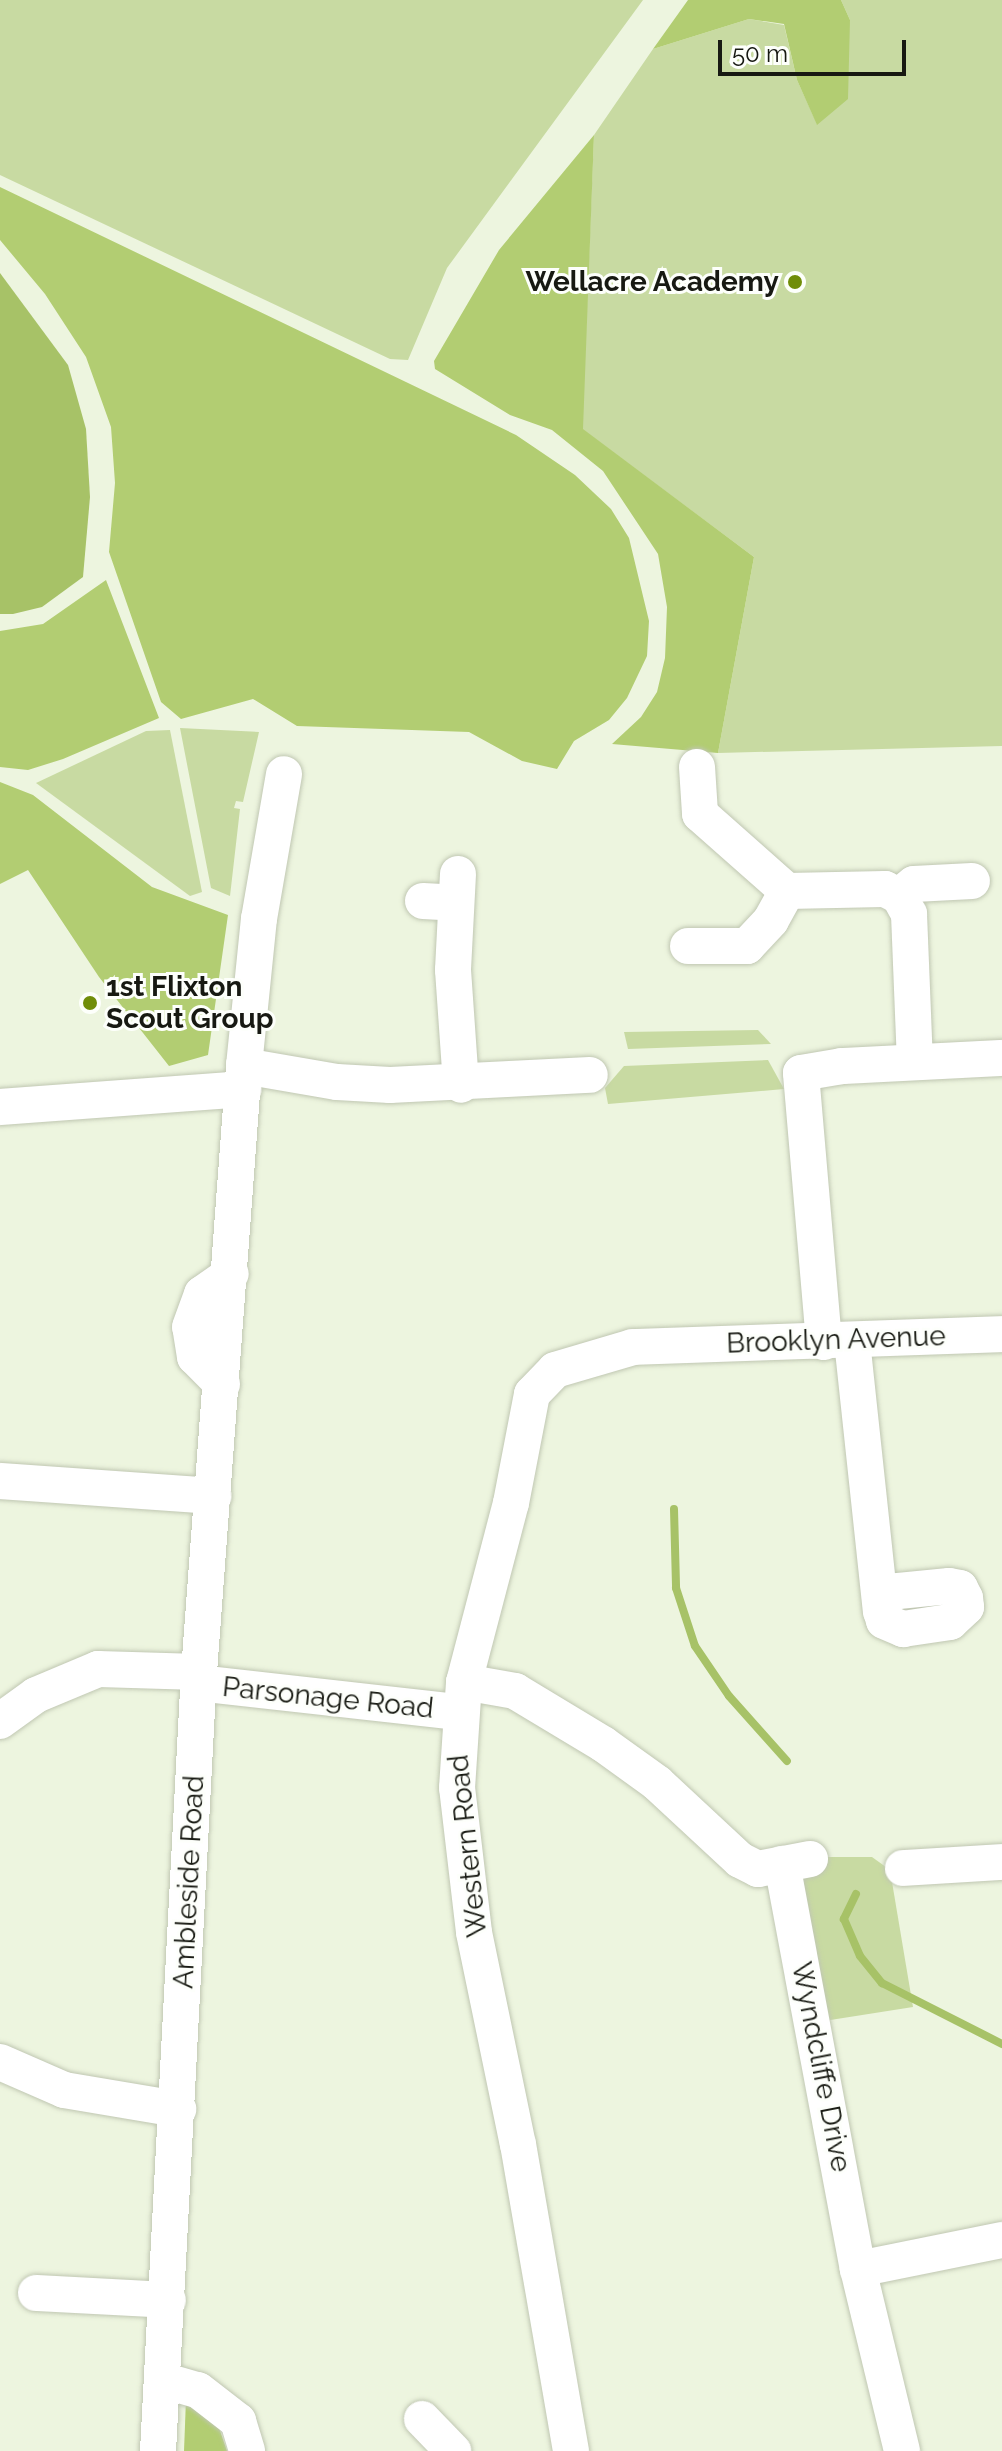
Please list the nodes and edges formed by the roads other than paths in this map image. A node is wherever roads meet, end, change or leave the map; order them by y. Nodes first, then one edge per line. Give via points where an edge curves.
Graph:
1 (697, 767) dead end
2 (284, 774) dead end
3 (972, 881) dead end
4 (787, 891) junction
5 (446, 893) dead end
6 (899, 896) junction
7 (688, 946) dead end
8 (1002, 1058) edge
9 (915, 1062) junction
10 (590, 1075) dead end
11 (244, 1078) junction
12 (461, 1085) junction
13 (0, 1107) edge
14 (1002, 1334) edge
15 (838, 1342) junction
16 (670, 1345) joint
17 (0, 1481) edge
18 (213, 1496) junction
19 (881, 1611) dead end
20 (198, 1677) junction
21 (461, 1697) junction
22 (0, 1721) edge
23 (796, 1862) joint
24 (1002, 1862) edge
25 (903, 1868) dead end
26 (0, 2062) edge
27 (178, 2109) junction
28 (1002, 2240) edge
29 (858, 2269) junction
30 (36, 2293) dead end
31 (168, 2300) junction
32 (162, 2380) junction
33 (422, 2419) dead end
34 (158, 2451) edge
35 (247, 2451) edge
36 (453, 2451) edge
37 (571, 2451) edge
38 (902, 2451) edge

1 - 4 street via 700,814
2 - 11 street, Ambleside Road via 259,919
3 - 6 street via 914,884
4 - 6 street via 885,889
4 - 7 street via 771,920 747,946
5 - 12 street
6 - 9 street via 909,914
8 - 9 street
9 - 15 street via 801,1073
10 - 12 street
11 - 12 street
11 - 13 street
11 - 18 street, Ambleside Road via 231,1274 202,1294 190,1327 195,1357 222,1384
14 - 15 street, Brooklyn Avenue
15 - 16 street, Brooklyn Avenue
15 - 19 street
16 - 21 street, Western Road via 594,1355 555,1370 532,1394 511,1503
17 - 18 street
18 - 20 street, Ambleside Road
20 - 21 street, Parsonage Road
20 - 22 street, Parsonage Road via 98,1669 46,1689
20 - 27 street, Ambleside Road
21 - 23 street, Parsonage Road via 515,1691 657,1783 740,1860 758,1869
21 - 37 street, Western Road via 457,1788 474,1932 524,2175
23 - 29 street, Wyndcliffe Drive
24 - 25 street
26 - 27 street via 64,2090
27 - 31 street, Ambleside Road
28 - 29 street
29 - 38 street, Wyndcliffe Drive
30 - 31 street
31 - 32 street, Ambleside Road
32 - 34 street, Ambleside Road
32 - 35 street via 198,2390 238,2421
33 - 36 street

